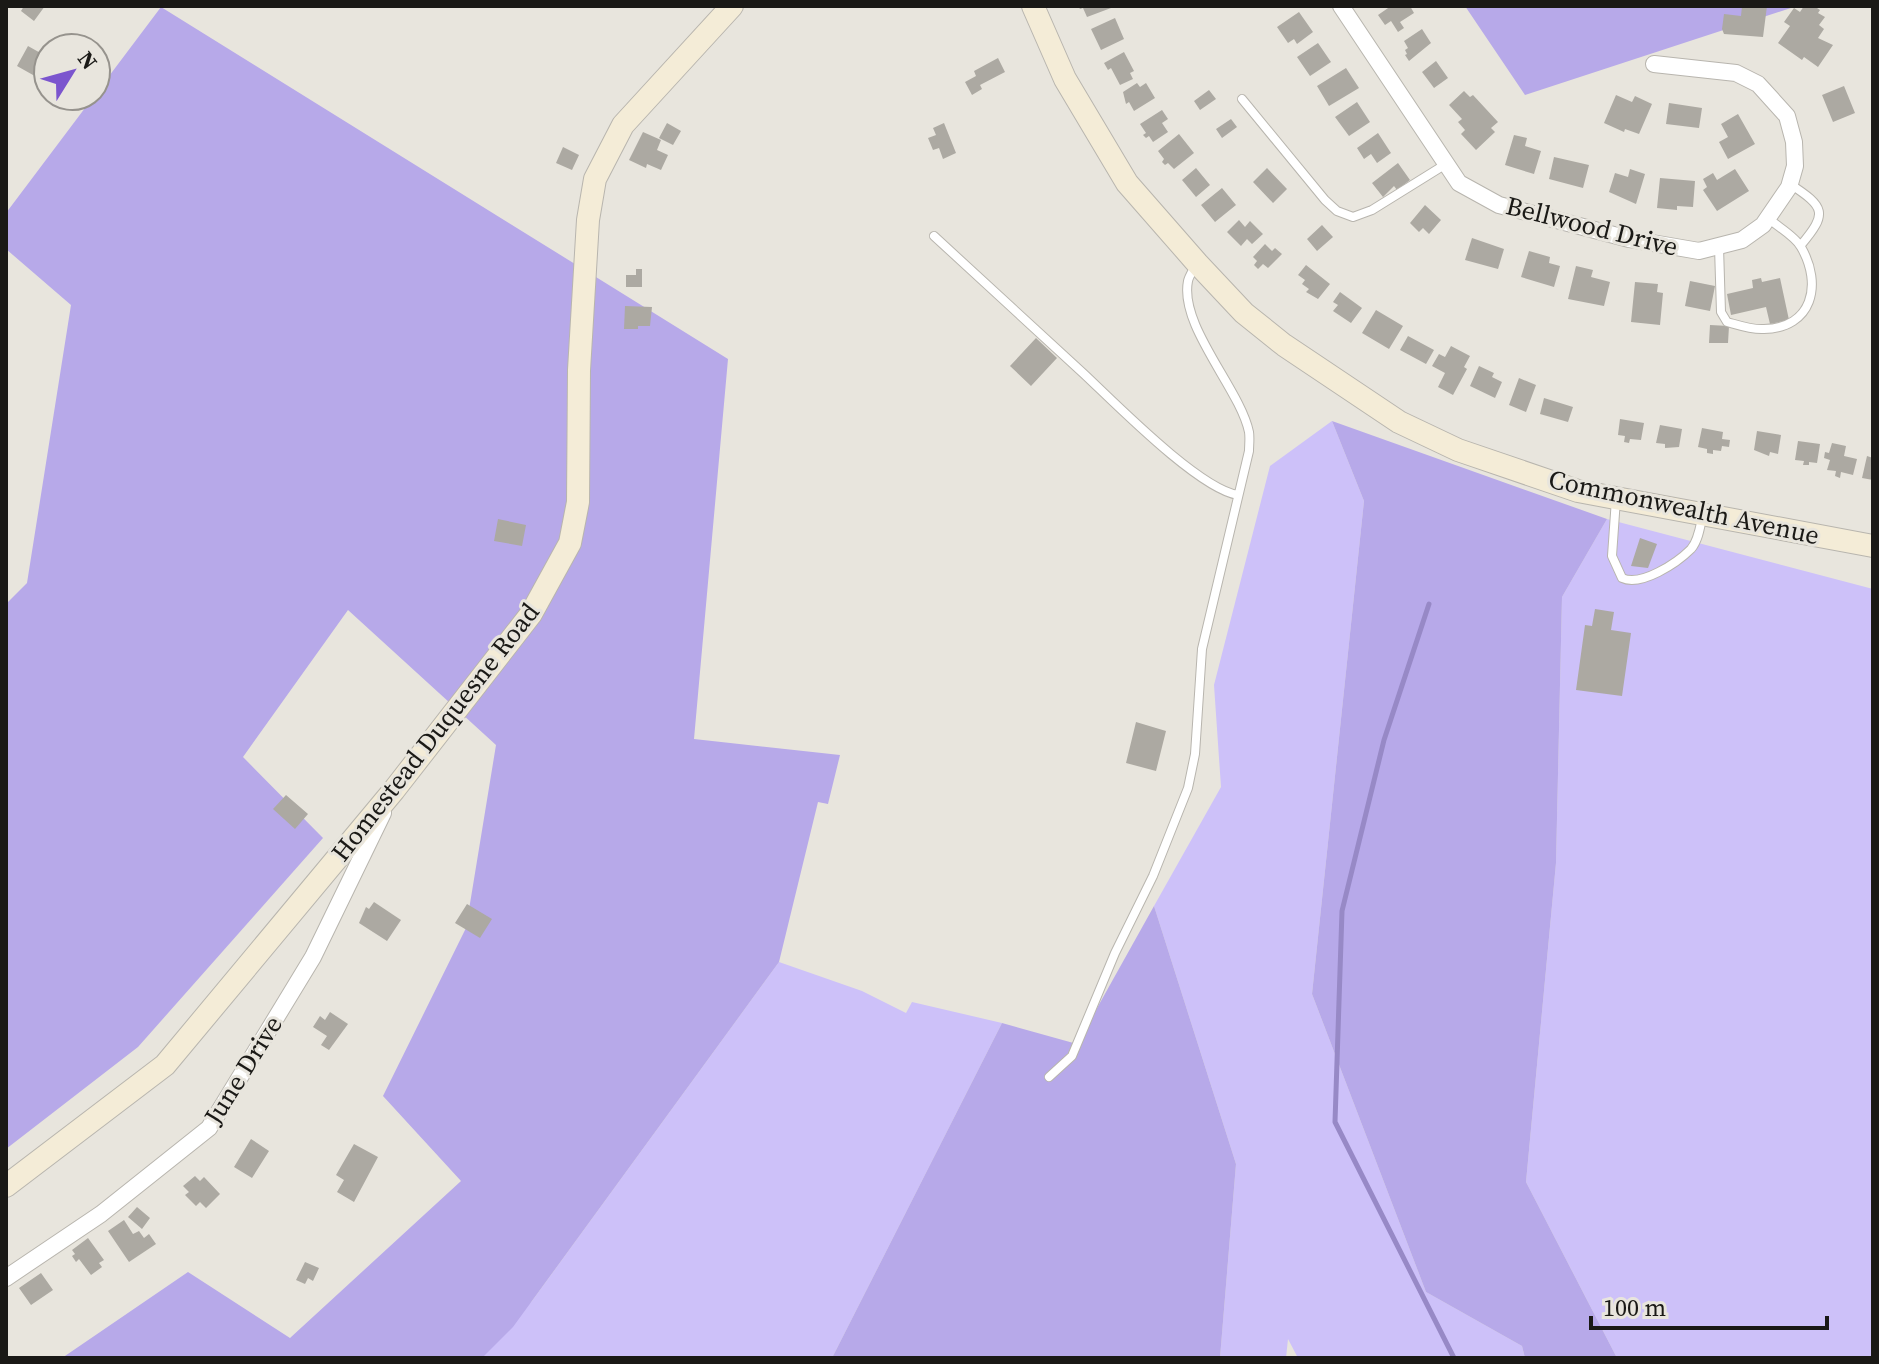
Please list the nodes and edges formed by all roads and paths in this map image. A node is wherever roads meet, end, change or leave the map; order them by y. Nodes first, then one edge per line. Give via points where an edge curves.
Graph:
1 (732, 6) edge
2 (1033, 6) edge
3 (1341, 6) edge
4 (1654, 64) dead end
5 (1242, 99) dead end
6 (1446, 164) junction
7 (1790, 184) junction
8 (1768, 218) junction
9 (934, 236) dead end
10 (1801, 245) junction
11 (1719, 247) junction
12 (1197, 263) junction
13 (1238, 495) junction
14 (1616, 498) junction
15 (1703, 514) junction
16 (1873, 546) edge
17 (394, 790) junction
18 (1049, 1077) dead end
19 (6, 1186) edge
20 (6, 1278) edge

1 - 17 street, Homestead Duquesne Road via 623,125 595,179 579,370 578,502 570,543 531,614
2 - 12 street, Commonwealth Avenue via 1065,79 1127,183
3 - 6 street, Bellwood Drive
4 - 7 street, Bellwood Drive via 1736,73 1758,84 1787,116 1794,142
5 - 6 lane via 1325,200 1353,217
6 - 11 street, Bellwood Drive via 1459,183 1499,205 1629,239 1699,251
7 - 8 street, Bellwood Drive
7 - 10 lane via 1813,199 1818,212 1818,225
8 - 10 lane
8 - 11 street, Bellwood Drive via 1742,240
9 - 13 lane via 1154,439 1212,485
10 - 11 lane via 1814,280 1809,305 1786,326 1761,330 1727,322 1721,312
12 - 13 lane via 1188,281 1189,306 1249,432
12 - 14 street, Commonwealth Avenue via 1244,313 1284,345 1399,422 1515,470
13 - 18 lane via 1202,649 1188,788 1072,1056
14 - 15 street, Commonwealth Avenue
14 - 15 lane via 1612,556 1622,578 1631,583 1645,580 1691,548
15 - 16 street, Commonwealth Avenue
17 - 19 street, Homestead Duquesne Road via 165,1065
17 - 20 street, June Drive via 313,957 209,1128 101,1214

